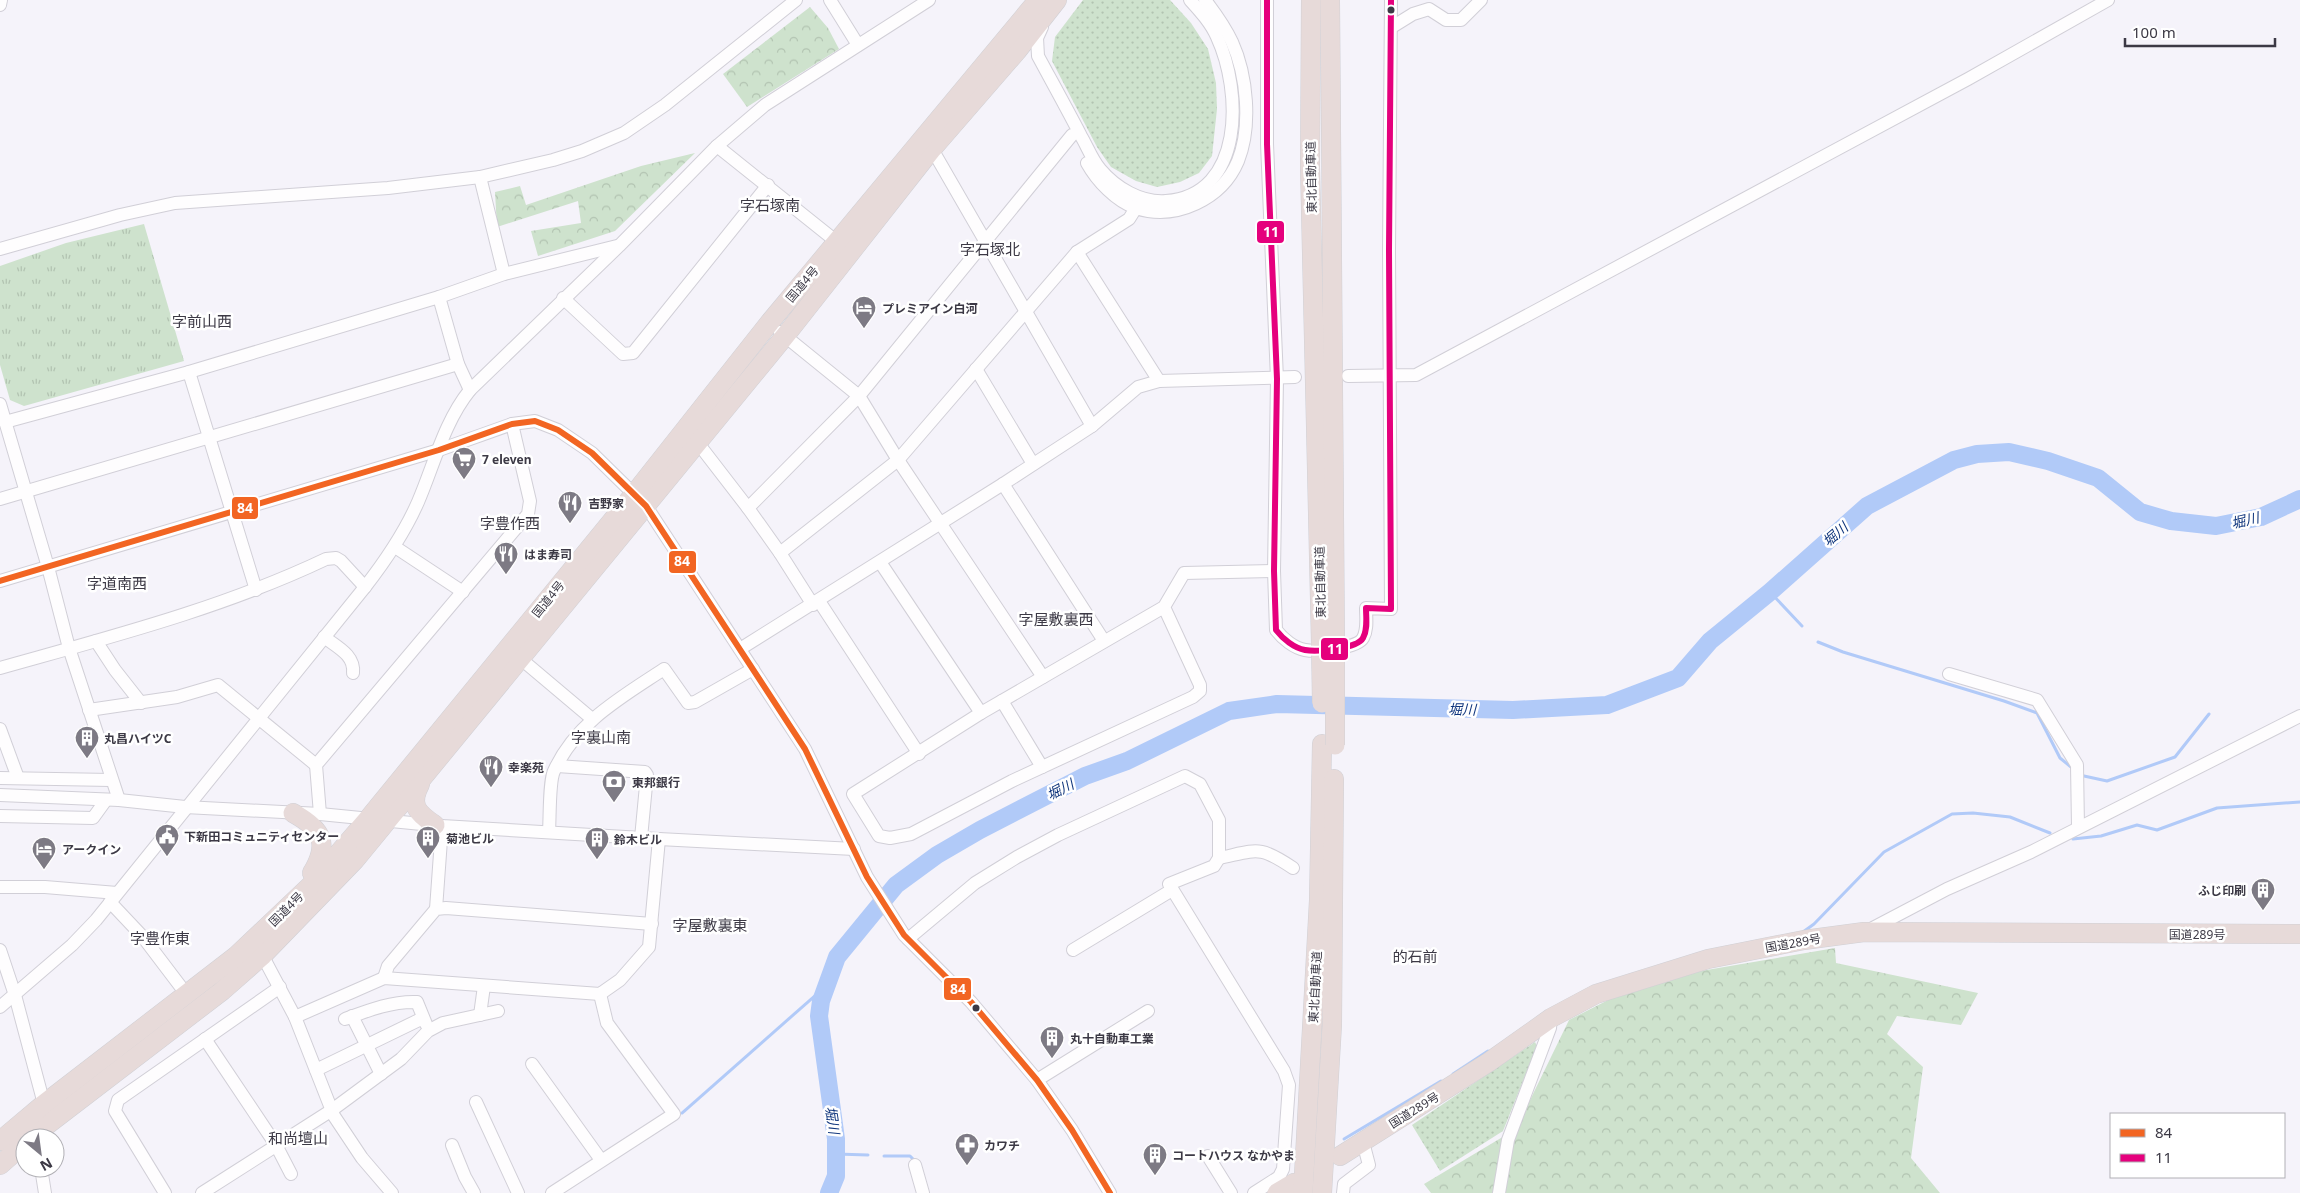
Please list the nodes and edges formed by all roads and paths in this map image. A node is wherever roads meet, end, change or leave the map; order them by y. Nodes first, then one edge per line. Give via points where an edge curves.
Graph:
1 (1, 0) edge
2 (796, 0) edge
3 (830, 0) edge
4 (929, 0) edge
5 (1038, 0) edge
6 (1057, 0) edge
7 (1064, 0) edge
8 (1190, 0) edge
9 (1205, 0) edge
10 (1267, 0) edge
11 (1311, 0) edge
12 (1330, 0) edge
13 (1391, 0) edge
14 (1481, 0) edge
15 (2108, 0) edge
16 (0, 5) edge
17 (1392, 27) junction
18 (858, 45) junction
19 (1017, 51) junction
20 (1072, 135) junction
21 (717, 146) junction
22 (932, 149) junction
23 (480, 176) junction
24 (768, 185) junction
25 (1136, 208) junction
26 (985, 240) junction
27 (837, 242) junction
28 (619, 246) junction
29 (0, 249) edge
30 (1077, 252) junction
31 (504, 274) junction
32 (439, 297) junction
33 (563, 298) junction
34 (1026, 312) junction
35 (770, 322) junction
36 (784, 336) junction
37 (458, 364) junction
38 (976, 369) junction
39 (189, 372) junction
40 (1348, 376) dead end
41 (1390, 376) junction
42 (1294, 377) dead end
43 (1277, 379) junction
44 (1159, 381) junction
45 (470, 390) junction
46 (859, 396) junction
47 (0, 404) edge
48 (5, 422) junction
49 (512, 424) junction
50 (1092, 426) junction
51 (685, 429) junction
52 (210, 438) junction
53 (698, 443) junction
54 (439, 450) junction
55 (898, 460) junction
56 (1034, 464) junction
57 (1003, 484) junction
58 (26, 491) junction
59 (0, 499) edge
60 (640, 500) junction
61 (748, 508) junction
62 (232, 511) junction
63 (941, 523) junction
64 (396, 547) junction
65 (780, 553) junction
66 (880, 562) junction
67 (48, 567) junction
68 (1274, 571) junction
69 (0, 581) edge
70 (365, 587) junction
71 (256, 590) junction
72 (463, 592) junction
73 (816, 603) junction
74 (1164, 607) junction
75 (324, 636) junction
76 (96, 641) junction
77 (1104, 641) junction
78 (1328, 644) junction
79 (69, 648) junction
80 (740, 649) junction
81 (521, 659) junction
82 (0, 668) edge
83 (753, 669) junction
84 (353, 673) dead end
85 (1949, 674) dead end
86 (1043, 677) junction
87 (1002, 701) junction
88 (141, 703) junction
89 (89, 710) junction
90 (981, 713) junction
91 (258, 716) junction
92 (2300, 716) edge
93 (591, 718) junction
94 (0, 729) edge
95 (1329, 745) junction
96 (919, 754) junction
97 (316, 765) junction
98 (557, 766) junction
99 (1042, 767) junction
100 (0, 778) edge
101 (18, 778) junction
102 (111, 780) junction
103 (421, 781) junction
104 (0, 795) edge
105 (113, 800) junction
106 (185, 807) junction
107 (293, 813) junction
108 (320, 814) junction
109 (0, 816) edge
110 (368, 819) junction
111 (388, 820) junction
112 (438, 825) junction
113 (2078, 827) junction
114 (548, 832) junction
115 (641, 838) junction
116 (659, 840) junction
117 (854, 849) junction
118 (1219, 858) junction
119 (1293, 868) dead end
120 (0, 887) edge
121 (1172, 890) junction
122 (113, 898) junction
123 (436, 909) junction
124 (652, 924) junction
125 (1864, 932) junction
126 (2300, 934) edge
127 (906, 937) junction
128 (261, 942) junction
129 (0, 950) edge
130 (1073, 950) dead end
131 (384, 978) junction
132 (484, 986) junction
133 (280, 988) junction
134 (600, 994) junction
135 (16, 995) junction
136 (187, 995) junction
137 (0, 1007) edge
138 (498, 1011) dead end
139 (1148, 1011) dead end
140 (480, 1015) junction
141 (295, 1017) junction
142 (423, 1018) junction
143 (1551, 1018) junction
144 (428, 1031) junction
145 (206, 1039) junction
146 (366, 1045) junction
147 (532, 1064) dead end
148 (316, 1070) junction
149 (381, 1074) junction
150 (1037, 1080) junction
151 (476, 1102) dead end
152 (44, 1104) junction
153 (332, 1110) junction
154 (46, 1128) edge
155 (0, 1141) edge
156 (1363, 1142) junction
157 (276, 1145) junction
158 (452, 1145) dead end
159 (15, 1153) edge
160 (1208, 1156) dead end
161 (1340, 1156) dead end
162 (601, 1160) junction
163 (0, 1165) edge
164 (915, 1166) dead end
165 (291, 1174) dead end
166 (43, 1178) edge
167 (1298, 1188) edge
168 (45, 1193) edge
169 (164, 1193) edge
170 (202, 1193) edge
171 (392, 1193) edge
172 (474, 1193) edge
173 (518, 1193) edge
174 (552, 1193) edge
175 (923, 1193) edge
176 (1110, 1193) edge
177 (1231, 1193) edge
178 (1254, 1193) edge
179 (1277, 1193) edge
180 (1322, 1193) edge
181 (1343, 1193) edge
182 (1500, 1193) edge

1 - 16 street
2 - 23 street via 665,105 624,133 553,160
3 - 18 street
4 - 18 street
5 - 27 highway, 国道4号
6 - 19 highway, 国道4号
7 - 8 street via 1037,38 1038,56 1099,168 1134,195 1161,201 1179,200 1202,188 1223,164 1230,143 1232,107 1226,62 1217,36
9 - 25 street via 1232,42 1240,64 1245,111 1237,162 1223,183 1204,200 1168,212
10 - 43 street via 1267,144
11 - 78 highway, 東北自動車道 via 1310,140
12 - 78 highway, 東北自動車道
13 - 17 street
14 - 17 street via 1461,20 1446,20 1429,9 1413,14
15 - 41 street via 1968,79 1416,376
17 - 41 street
18 - 21 street via 765,106
19 - 20 street via 1028,51
19 - 22 highway, 国道4号
20 - 25 street via 1097,180
20 - 26 street
21 - 24 street
21 - 28 street
22 - 26 street
22 - 36 highway, 国道4号
23 - 29 street via 388,188 175,203
23 - 31 street
24 - 27 street
24 - 33 street via 633,353 622,354
25 - 30 street via 1129,219
26 - 34 street
26 - 46 street
27 - 35 highway, 国道4号
28 - 31 street
28 - 33 street
30 - 34 street
30 - 44 street
31 - 32 street
32 - 37 street
32 - 39 street
33 - 45 street
34 - 38 street
34 - 50 street
35 - 36 street
35 - 51 highway, 国道4号
36 - 46 street
36 - 53 highway, 国道4号
37 - 45 street
37 - 52 street
38 - 55 street
38 - 56 street
39 - 48 street
39 - 52 street
40 - 41 street
41 - 68 street via 1391,609 1366,608 1367,628 1362,640 1349,648 1305,650 1283,638 1276,630
42 - 43 street
43 - 44 street
43 - 68 street
44 - 50 street via 1138,387
45 - 54 street via 456,408
46 - 55 street
46 - 61 street
47 - 48 street
48 - 58 street
49 - 54 street
49 - 60 street via 535,421 558,430 592,453
49 - 72 street via 530,502 528,514
50 - 56 street
51 - 53 street
51 - 60 highway, 国道4号
52 - 58 street
52 - 62 street
53 - 60 highway, 国道4号
53 - 61 street
54 - 62 street
54 - 64 street
55 - 63 street
55 - 65 street
56 - 57 street
57 - 63 street
57 - 77 street
58 - 59 street
58 - 67 street
60 - 80 street
60 - 81 highway, 国道4号
60 - 110 highway, 国道4号
61 - 65 street
62 - 67 street
62 - 71 street
63 - 66 street
63 - 86 street
64 - 70 street
64 - 72 street
65 - 73 street
66 - 73 street
66 - 90 street
67 - 69 street
67 - 79 street
68 - 74 street via 1184,573
70 - 71 street via 336,558 326,559
70 - 75 street
71 - 76 street
72 - 97 street
73 - 80 street
73 - 96 street
74 - 77 street
74 - 99 street via 1200,691
75 - 84 street via 350,658 354,665
75 - 91 street
76 - 79 street
76 - 88 street
77 - 86 street
78 - 95 highway, 東北自動車道, bridge
79 - 82 street
79 - 89 street
80 - 83 street
81 - 93 street
81 - 103 highway, 国道4号
83 - 93 street via 688,703 664,669
83 - 117 street via 805,749
85 - 113 street via 2036,700 2077,765
86 - 87 street
87 - 90 street
87 - 99 street
88 - 89 street
88 - 91 street via 218,685
89 - 102 street
90 - 96 street
91 - 97 street
91 - 106 street
92 - 113 street
93 - 98 street
94 - 101 street
95 - 167 highway, 東北自動車道
95 - 180 highway, 東北自動車道 via 1332,1025
96 - 99 street via 853,794 879,836 890,838 911,834
97 - 108 street
98 - 114 street via 553,772
98 - 115 street via 645,772
100 - 101 street
101 - 102 street
102 - 105 street
103 - 111 highway, 国道4号
103 - 112 highway via 414,796 416,807 423,817
104 - 105 street
105 - 106 street
105 - 109 street via 94,818
106 - 107 street
106 - 122 street
107 - 108 street
107 - 128 highway via 317,830 323,843 321,857
108 - 110 street
110 - 111 street
110 - 128 highway, 国道4号
111 - 112 street
111 - 128 highway, 国道4号 via 328,889
112 - 114 street
112 - 123 street
113 - 125 street
114 - 115 street
115 - 116 street
116 - 117 street
116 - 124 street
117 - 127 street via 867,877
118 - 119 street via 1257,850 1271,853
118 - 121 street via 1214,866 1169,884
118 - 127 street via 1219,820 1200,784 1185,776 1017,857 975,883
120 - 122 street via 45,887
121 - 130 street
121 - 178 street via 1284,1071 1288,1085 1283,1169 1279,1177
122 - 135 street via 72,945
122 - 136 street
123 - 124 street
123 - 131 street via 388,966
124 - 134 street via 649,947 635,966
125 - 126 highway, 国道289号
125 - 143 highway, 国道289号 via 1708,959 1596,994
127 - 150 street via 971,1002
128 - 133 street
128 - 136 highway, 国道4号
128 - 154 highway, 国道4号 via 191,1015
129 - 135 street
131 - 132 street
131 - 141 street
132 - 134 street
132 - 140 street
133 - 141 street
133 - 145 street
134 - 162 street via 608,1023 674,1114
135 - 137 street
135 - 152 street
136 - 152 highway, 国道4号
138 - 140 street
139 - 150 street
140 - 144 street via 443,1023
141 - 148 street
142 - 144 street
142 - 146 street
142 - 146 street via 417,1002 404,1001 349,1017
143 - 156 highway, 国道289号 via 1489,1062
143 - 182 street via 1508,1140
144 - 149 street
145 - 157 street
145 - 169 street via 118,1100 116,1111
146 - 148 street
146 - 149 street
147 - 162 street
148 - 153 street
149 - 153 street
150 - 176 street
151 - 173 street
152 - 155 highway, 国道4号
153 - 157 street
153 - 171 street via 344,1134
156 - 161 highway, 国道289号
156 - 181 street via 1369,1165 1344,1184
157 - 165 street
157 - 170 street
158 - 172 street
159 - 163 highway, 国道4号
160 - 177 street
162 - 174 street
164 - 175 street
166 - 168 street
167 - 179 highway

